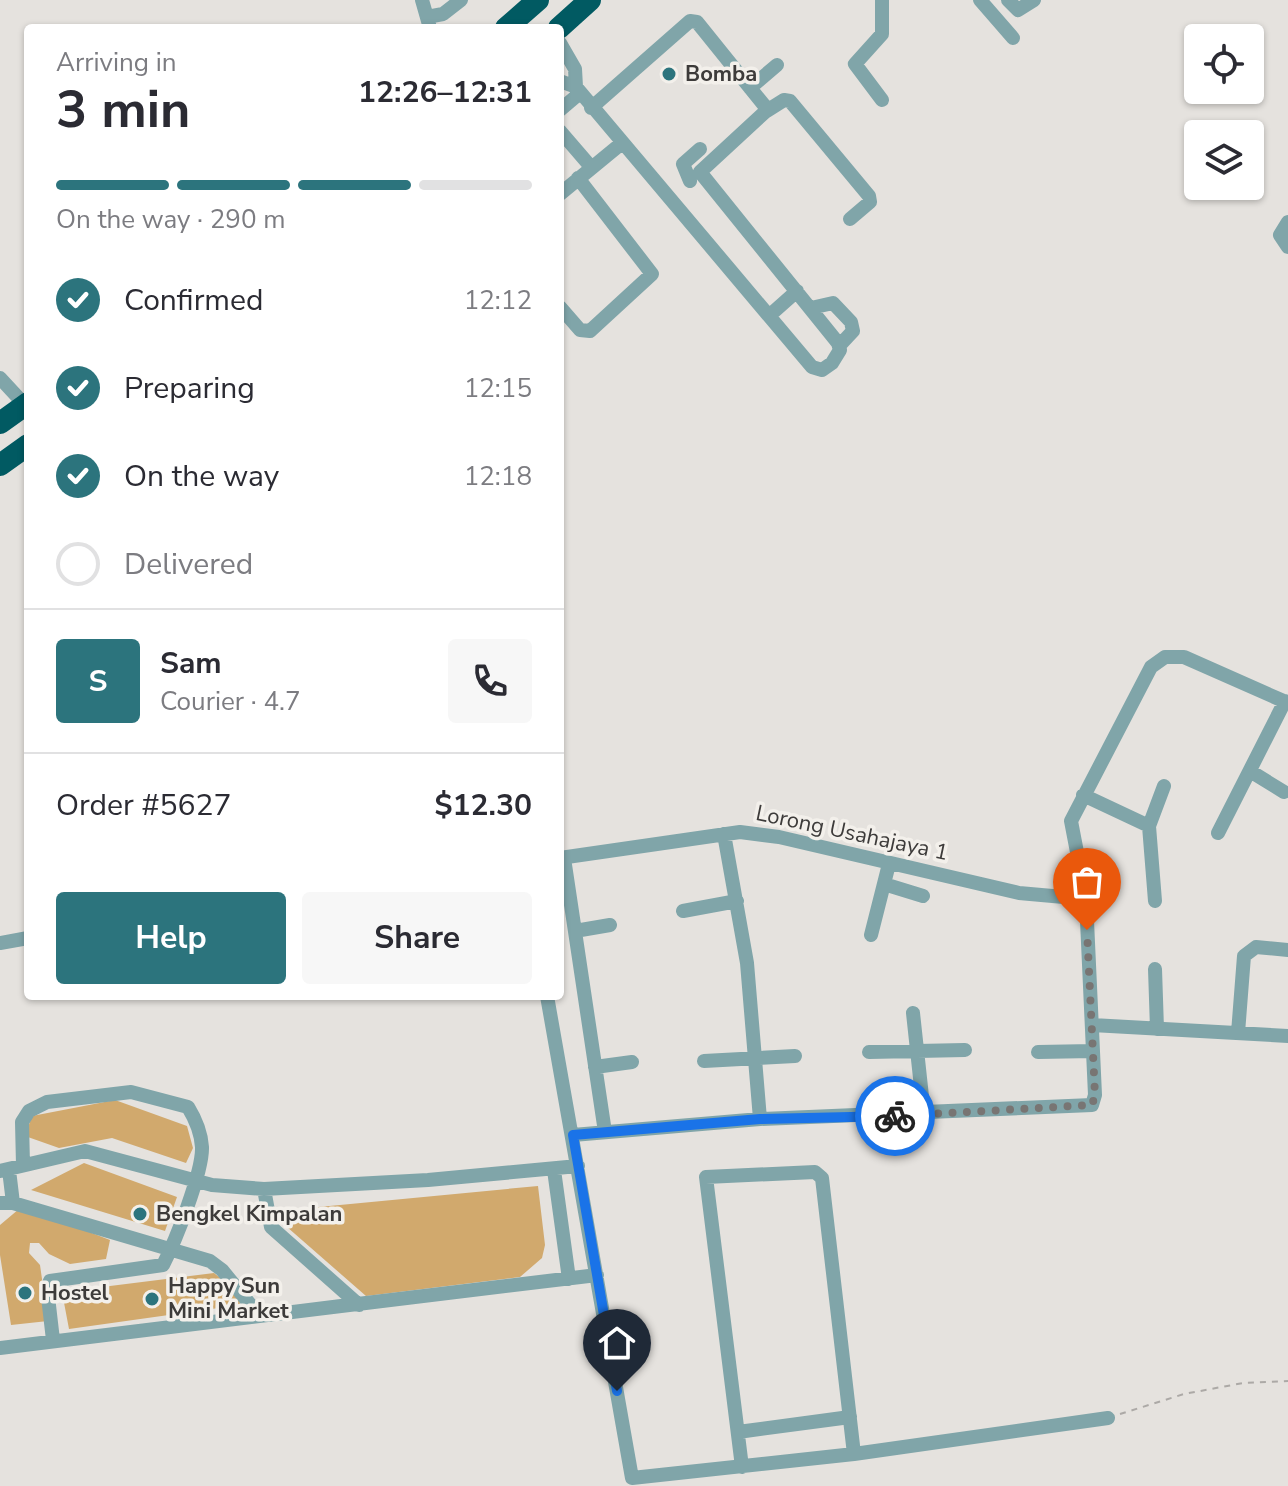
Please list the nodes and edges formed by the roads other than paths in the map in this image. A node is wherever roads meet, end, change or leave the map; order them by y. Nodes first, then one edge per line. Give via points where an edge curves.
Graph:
1 (422, 0) edge
2 (461, 0) edge
3 (538, 0) edge
4 (590, 0) edge
5 (882, 0) edge
6 (980, 0) edge
7 (1008, 0) edge
8 (1034, 0) edge
9 (428, 23) edge
10 (511, 24) edge
11 (563, 24) edge
12 (1013, 38) dead end
13 (564, 50) edge
14 (777, 65) dead end
15 (564, 83) edge
16 (750, 88) junction
17 (578, 90) junction
18 (882, 100) dead end
19 (564, 106) edge
20 (591, 108) junction
21 (768, 110) junction
22 (564, 136) edge
23 (622, 143) junction
24 (700, 149) dead end
25 (591, 167) junction
26 (695, 176) junction
27 (578, 178) junction
28 (564, 190) edge
29 (669, 198) junction
30 (850, 219) dead end
31 (1288, 222) edge
32 (1288, 247) edge
33 (797, 291) junction
34 (811, 308) junction
35 (564, 312) edge
36 (770, 315) junction
37 (839, 346) junction
38 (0, 378) edge
39 (24, 401) edge
40 (24, 406) edge
41 (0, 423) edge
42 (24, 448) edge
43 (0, 465) edge
44 (1286, 702) edge
45 (1250, 771) junction
46 (1164, 786) dead end
47 (1284, 792) dead end
48 (1083, 795) junction
49 (1149, 826) junction
50 (1218, 833) dead end
51 (724, 834) junction
52 (564, 858) edge
53 (889, 864) junction
54 (564, 869) edge
55 (884, 884) junction
56 (923, 896) dead end
57 (1086, 899) junction
58 (737, 901) junction
59 (1155, 901) dead end
60 (683, 911) dead end
61 (610, 925) dead end
62 (575, 931) junction
63 (871, 935) dead end
64 (24, 939) edge
65 (0, 943) edge
66 (1288, 950) edge
67 (1155, 969) dead end
68 (548, 1000) edge
69 (913, 1013) dead end
70 (1092, 1025) junction
71 (1157, 1029) junction
72 (1238, 1033) junction
73 (1288, 1036) edge
74 (965, 1050) dead end
75 (1093, 1051) junction
76 (869, 1052) dead end
77 (1038, 1052) dead end
78 (916, 1053) junction
79 (795, 1056) dead end
80 (755, 1059) junction
81 (704, 1061) dead end
82 (632, 1062) dead end
83 (595, 1067) junction
84 (924, 1115) junction
85 (760, 1119) junction
86 (605, 1132) junction
87 (573, 1135) junction
88 (578, 1166) junction
89 (11, 1168) edge
90 (554, 1170) junction
91 (195, 1180) junction
92 (264, 1189) junction
93 (6, 1203) edge
94 (172, 1248) junction
95 (597, 1275) junction
96 (569, 1279) junction
97 (359, 1305) junction
98 (258, 1314) junction
99 (53, 1340) junction
100 (0, 1348) edge
101 (850, 1417) junction
102 (1108, 1418) road end
103 (738, 1432) junction
104 (854, 1454) junction
105 (742, 1467) junction

1 - 9 street
2 - 9 street
3 - 10 highway
4 - 11 highway
5 - 18 street via 882,34 855,64
6 - 12 street
7 - 8 street via 1018,10
13 - 17 street via 575,69
14 - 16 street
15 - 17 street
16 - 20 street via 697,22 690,21
16 - 21 street
17 - 19 street
17 - 20 street
20 - 23 street
21 - 26 street
21 - 30 street via 790,101 869,196 870,202
22 - 25 street
23 - 25 street
23 - 29 street
24 - 26 street via 683,164
25 - 27 street
26 - 29 street
26 - 33 street
27 - 28 street
27 - 35 street via 652,274 590,331 580,330
29 - 36 street
31 - 32 street via 1280,235
33 - 34 street
33 - 36 street
34 - 37 street
34 - 37 street via 833,303 851,322 853,331
36 - 37 street via 812,367 822,370 832,363
38 - 39 street
40 - 41 highway
42 - 43 highway
44 - 45 street
44 - 48 street via 1184,657 1165,657 1151,667
45 - 47 street
45 - 50 street
46 - 49 street
48 - 49 street
48 - 57 street via 1071,821
49 - 59 street
51 - 52 street, Lorong Usahajaya 1
51 - 53 street, Lorong Usahajaya 1 via 779,837
51 - 58 street
53 - 55 street
53 - 57 street, Lorong Usahajaya 1 via 1019,893
54 - 62 street
55 - 56 street
55 - 63 street
57 - 70 street
58 - 60 street
58 - 80 street
61 - 62 street
62 - 83 street
64 - 65 street
66 - 72 street via 1256,947 1244,956
67 - 71 street
68 - 87 street
69 - 78 street
70 - 71 street
70 - 75 street
71 - 72 street
72 - 73 street
74 - 78 street
75 - 77 street
75 - 84 street via 1095,1095 1089,1107
76 - 78 street
78 - 84 street
79 - 80 street
80 - 81 street
80 - 85 street
82 - 83 street
83 - 86 street
84 - 85 street
85 - 86 street
86 - 87 street
87 - 88 street
88 - 90 street
88 - 95 street
89 - 91 street via 85,1151
89 - 91 street via 29,1111 47,1102 131,1092 188,1107 199,1127 202,1150
89 - 93 street
90 - 92 street
90 - 96 street
91 - 92 street
91 - 94 street
92 - 97 street via 271,1227
93 - 94 street
94 - 98 street via 222,1270
94 - 99 street via 160,1268 50,1281
95 - 96 street
95 - 105 street via 632,1478
96 - 97 street
97 - 98 street
98 - 99 street
99 - 100 street
101 - 103 street
101 - 103 street via 822,1178 815,1172 706,1177
101 - 104 street
102 - 104 street
103 - 105 street
104 - 105 street

